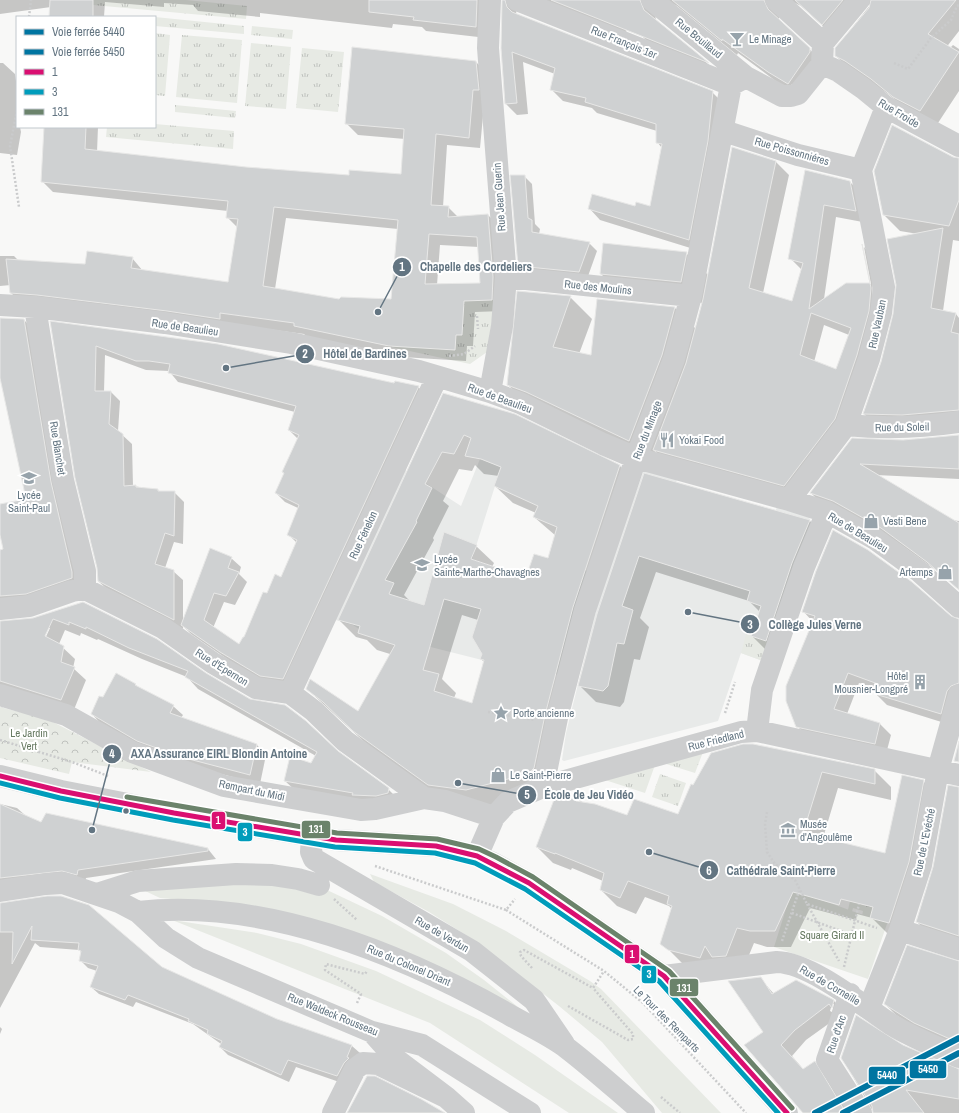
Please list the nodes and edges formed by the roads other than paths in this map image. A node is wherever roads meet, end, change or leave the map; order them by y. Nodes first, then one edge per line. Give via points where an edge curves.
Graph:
1 (490, 0) edge
2 (517, 0) edge
3 (652, 0) edge
4 (776, 0) edge
5 (860, 0) edge
6 (552, 6) edge
7 (823, 54) junction
8 (739, 81) junction
9 (886, 107) junction
10 (724, 131) junction
11 (959, 146) edge
12 (861, 170) junction
13 (506, 277) junction
14 (691, 296) junction
15 (0, 301) edge
16 (35, 307) junction
17 (441, 368) junction
18 (490, 392) junction
19 (959, 422) edge
20 (846, 425) junction
21 (636, 458) junction
22 (790, 500) junction
23 (827, 512) junction
24 (85, 589) junction
25 (959, 607) edge
26 (0, 609) edge
27 (290, 693) junction
28 (0, 695) edge
29 (959, 695) edge
30 (757, 731) junction
31 (938, 770) junction
32 (959, 774) edge
33 (0, 776) edge
34 (543, 787) junction
35 (424, 798) junction
36 (494, 817) junction
37 (312, 836) junction
38 (477, 856) junction
39 (319, 885) road end
40 (0, 891) edge
41 (97, 894) junction
42 (138, 912) junction
43 (900, 930) junction
44 (959, 949) edge
45 (664, 976) junction
46 (850, 994) junction
47 (869, 1008) junction
48 (372, 1032) junction
49 (567, 1048) junction
50 (959, 1057) edge
51 (446, 1097) junction
52 (332, 1113) edge
53 (464, 1113) edge
54 (530, 1113) edge
55 (644, 1113) edge
56 (787, 1113) edge
57 (861, 1113) edge

1 - 13 street, Rue Jean Guerin via 488,48
2 - 6 street, Rue François 1er
3 - 8 street, Rue Bouillaud
4 - 7 street, Rue Froide
5 - 7 street
6 - 8 street, Rue François 1er
7 - 8 street via 798,94 782,96
7 - 9 street, Rue Froide via 838,71
8 - 10 street, Rue du Minage
9 - 11 street, Rue Froide
9 - 12 street
10 - 12 street, Rue Poissonniéres
10 - 14 street, Rue du Minage
12 - 20 street, Rue Vauban via 884,287 881,313 869,359
13 - 14 street, Rue des Moulins
13 - 18 street, Rue Jean Guerin via 502,326
14 - 21 street, Rue du Minage via 674,359
15 - 16 street, Rue de Beaulieu
16 - 17 street, Rue de Beaulieu via 165,323 291,343 419,371
16 - 24 street, Rue Blanchet via 63,480 85,571
17 - 18 street, Rue de Beaulieu
17 - 27 street, Rue Fénelon
18 - 21 street, Rue de Beaulieu via 520,403
19 - 20 street, Rue du Soleil via 924,428 888,429
20 - 22 street, Rue Vauban
21 - 22 street, Rue de Beaulieu
21 - 34 street, Rue du Minage via 586,610 556,723
22 - 23 street, Rue de Beaulieu
23 - 25 street, Rue de Beaulieu via 875,539 920,572
23 - 30 street via 804,567 762,690
24 - 26 street via 29,606
24 - 27 street, Rue d'Épernon via 163,628 213,663 256,688
27 - 35 street, Rue d'Épernon via 314,711 345,741
28 - 35 street, Rempart du Midi via 66,715 132,752 224,786 361,810
29 - 31 street, Rue de L'Evéché
30 - 31 street, Rue Friedland
30 - 34 street, Rue Friedland via 741,732
31 - 32 street, Rue Friedland
31 - 43 street, Rue de L'Evéché via 921,865
33 - 37 street via 126,804
34 - 36 street, Rue Friedland via 508,802
35 - 36 street via 445,801
36 - 38 street, Rue Friedland
37 - 38 street via 336,840 436,846
37 - 49 street, Rue de Verdun via 311,852 314,859 472,951 534,1000
38 - 45 street via 529,883
39 - 41 street via 272,875 236,874 138,881
40 - 41 street via 63,883
41 - 42 street
42 - 48 street, Rue Waldeck Rousseau via 166,938 198,958
42 - 49 street, Rue du Colonel Driant via 169,908 247,916 307,928 375,950 460,987
43 - 44 street
43 - 47 street, Rue de L'Evéché
45 - 46 street, Rue de Corneille via 788,962
45 - 56 street
46 - 47 street, Rue de Corneille
46 - 57 street, Rue d'Arc via 827,1060
47 - 50 street, Rue de Corneille via 894,1026
48 - 51 street via 397,1060
48 - 54 street, Rue Waldeck Rousseau via 422,1045
49 - 55 street, Rue du Colonel Driant
51 - 52 street via 378,1064 363,1063 356,1068
51 - 53 street

